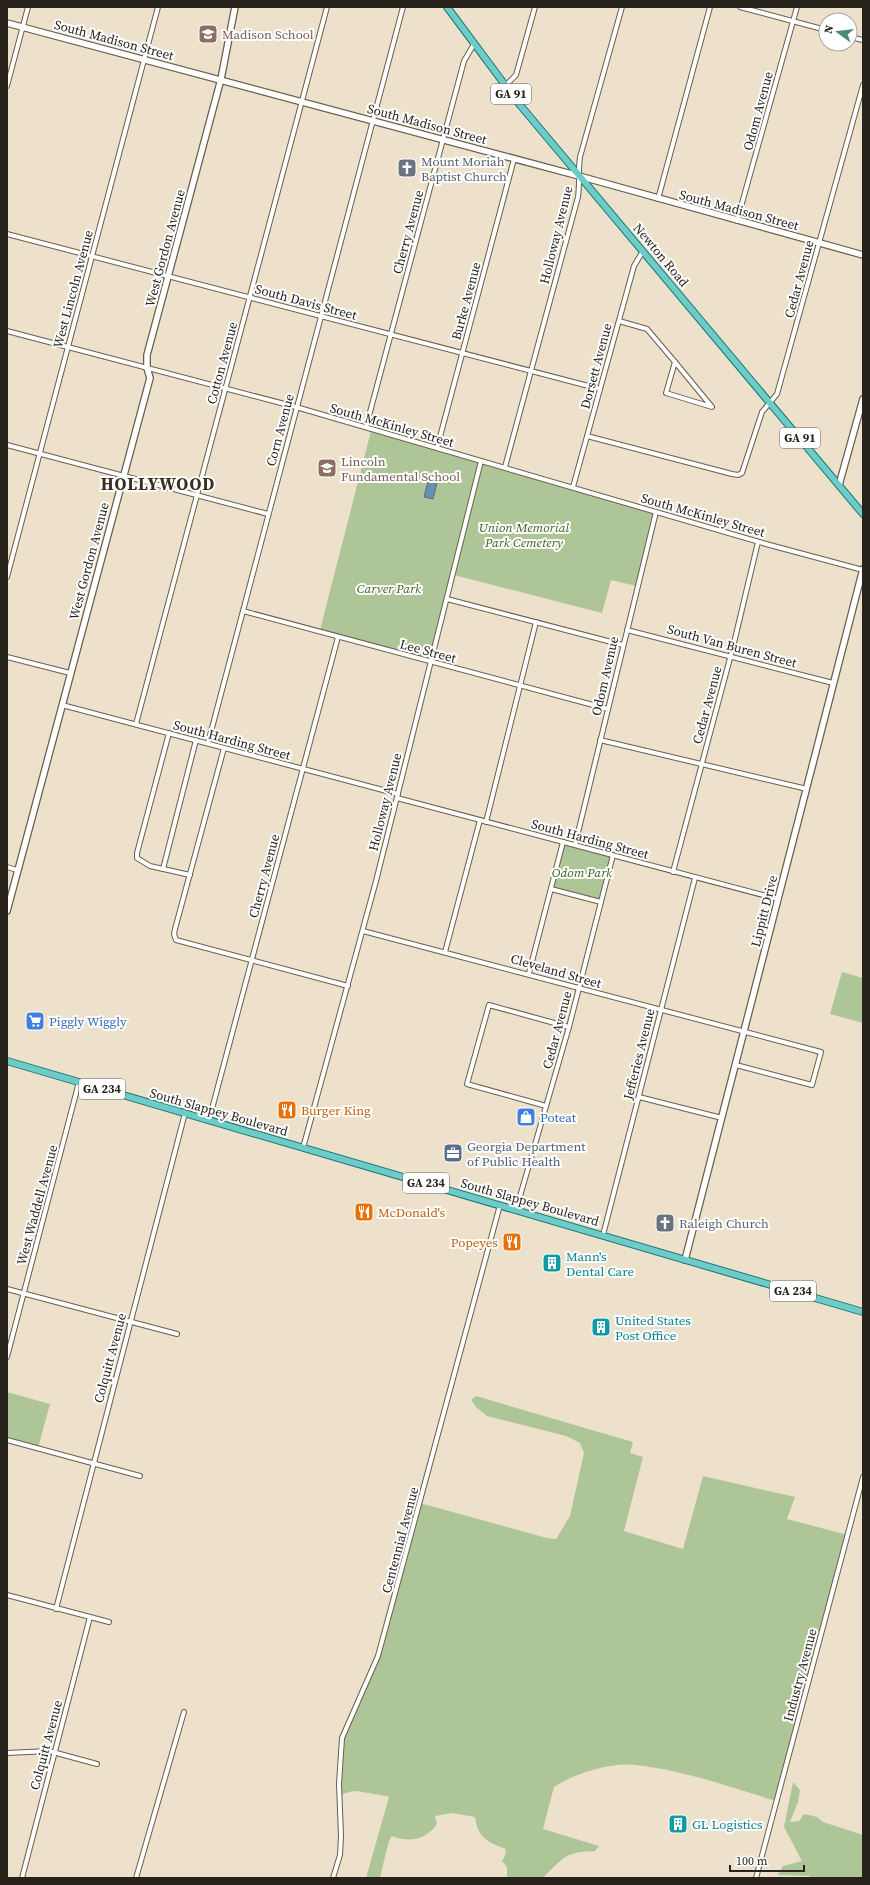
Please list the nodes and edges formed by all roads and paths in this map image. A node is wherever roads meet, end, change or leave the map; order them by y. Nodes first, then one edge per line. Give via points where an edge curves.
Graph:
1 (28, 7) edge
2 (158, 7) edge
3 (235, 7) edge
4 (327, 7) edge
5 (403, 7) edge
6 (447, 7) edge
7 (535, 7) edge
8 (622, 7) edge
9 (710, 7) edge
10 (740, 7) edge
11 (797, 7) edge
12 (793, 21) junction
13 (7, 23) edge
14 (22, 26) junction
15 (818, 28) edge
16 (474, 44) junction
17 (144, 58) junction
18 (221, 79) junction
19 (863, 85) edge
20 (7, 86) edge
21 (505, 86) junction
22 (301, 102) junction
23 (373, 121) junction
24 (442, 140) junction
25 (514, 159) junction
26 (579, 176) junction
27 (658, 199) junction
28 (737, 220) junction
29 (7, 234) edge
30 (819, 243) junction
31 (643, 251) junction
32 (863, 255) edge
33 (92, 256) junction
34 (169, 277) junction
35 (250, 298) junction
36 (321, 316) junction
37 (619, 321) junction
38 (7, 331) edge
39 (391, 335) junction
40 (68, 347) junction
41 (462, 354) junction
42 (675, 362) junction
43 (147, 368) junction
44 (530, 372) junction
45 (226, 389) junction
46 (600, 389) junction
47 (863, 399) edge
48 (769, 403) junction
49 (296, 407) junction
50 (366, 427) junction
51 (587, 436) junction
52 (7, 445) edge
53 (437, 448) junction
54 (40, 453) junction
55 (481, 460) junction
56 (505, 467) junction
57 (124, 475) junction
58 (839, 485) junction
59 (573, 487) junction
60 (197, 495) junction
61 (656, 512) junction
62 (268, 514) junction
63 (863, 514) edge
64 (758, 542) junction
65 (863, 569) edge
66 (7, 577) edge
67 (447, 600) junction
68 (242, 611) junction
69 (536, 622) junction
70 (627, 630) junction
71 (338, 636) junction
72 (623, 644) junction
73 (730, 656) junction
74 (7, 657) edge
75 (431, 662) junction
76 (70, 673) junction
77 (833, 683) junction
78 (521, 687) junction
79 (62, 705) junction
80 (608, 709) junction
81 (136, 724) junction
82 (169, 733) junction
83 (196, 740) junction
84 (600, 740) junction
85 (208, 743) junction
86 (224, 748) junction
87 (702, 764) junction
88 (303, 769) junction
89 (807, 789) junction
90 (398, 796) junction
91 (480, 820) junction
92 (486, 822) junction
93 (563, 842) junction
94 (575, 845) junction
95 (613, 855) junction
96 (7, 867) edge
97 (163, 869) junction
98 (17, 870) junction
99 (673, 872) junction
100 (190, 875) junction
101 (695, 878) junction
102 (551, 889) junction
103 (778, 899) junction
104 (601, 902) junction
105 (7, 911) edge
106 (363, 931) junction
107 (445, 952) junction
108 (252, 961) junction
109 (529, 973) junction
110 (348, 986) junction
111 (579, 989) junction
112 (661, 1010) junction
113 (570, 1027) junction
114 (744, 1032) junction
115 (7, 1061) edge
116 (736, 1065) junction
117 (79, 1082) junction
118 (639, 1097) junction
119 (546, 1106) junction
120 (185, 1113) junction
121 (722, 1118) junction
122 (209, 1120) junction
123 (303, 1148) junction
124 (500, 1205) junction
125 (516, 1210) junction
126 (603, 1235) junction
127 (685, 1260) junction
128 (7, 1289) edge
129 (24, 1294) junction
130 (863, 1312) edge
131 (130, 1322) junction
132 (177, 1334) dead end
133 (7, 1357) edge
134 (7, 1440) edge
135 (92, 1463) junction
136 (140, 1476) dead end
137 (863, 1477) edge
138 (7, 1596) edge
139 (56, 1608) junction
140 (90, 1617) junction
141 (109, 1622) dead end
142 (184, 1712) dead end
143 (55, 1752) junction
144 (7, 1753) edge
145 (97, 1764) dead end
146 (22, 1878) edge
147 (136, 1878) edge
148 (333, 1878) edge
149 (756, 1878) edge

1 - 14 street
2 - 17 street, West Lincoln Avenue
3 - 18 street, West Gordon Avenue
4 - 22 street, Cotton Avenue
5 - 23 street, Corn Avenue
6 - 16 main road, Newton Road / GA 91
7 - 21 street via 516,75
8 - 26 street, Holloway Avenue via 580,157
9 - 27 street
10 - 12 street
11 - 12 street, Odom Avenue
12 - 15 street
12 - 28 street, Odom Avenue
13 - 14 street, South Madison Street
14 - 17 street, South Madison Street
14 - 20 street
16 - 21 main road, Newton Road / GA 91
16 - 24 street, Cherry Avenue via 464,62
17 - 18 street, South Madison Street
17 - 33 street, West Lincoln Avenue
18 - 22 street, South Madison Street
18 - 34 street, West Gordon Avenue
19 - 30 street, Cedar Avenue
21 - 26 main road, Newton Road / GA 91
22 - 23 street, South Madison Street
22 - 35 street, Cotton Avenue
23 - 24 street, South Madison Street
23 - 36 street, Corn Avenue
24 - 25 street, South Madison Street
24 - 39 street, Cherry Avenue
25 - 26 street, South Madison Street
25 - 41 street, Burke Avenue
26 - 27 street, South Madison Street
26 - 31 main road, Newton Road / GA 91
26 - 44 street, Holloway Avenue via 578,197
27 - 28 street, South Madison Street
28 - 30 street, South Madison Street
29 - 33 street, South Davis Street
30 - 32 street, South Madison Street
30 - 48 street, Cedar Avenue via 777,394
31 - 37 street, Dorsett Avenue via 634,266
31 - 48 main road, Newton Road / GA 91
33 - 34 street, South Davis Street
33 - 40 street, West Lincoln Avenue
34 - 35 street, South Davis Street
34 - 43 street, West Gordon Avenue via 147,355
35 - 36 street, South Davis Street
35 - 45 street, Cotton Avenue
36 - 39 street, South Davis Street
36 - 49 street, Corn Avenue
37 - 42 street via 647,329
37 - 46 street, Dorsett Avenue
38 - 40 street, South McKinley Street
39 - 41 street, South Davis Street
39 - 50 street, Cherry Avenue
40 - 43 street, South McKinley Street
40 - 54 street, West Lincoln Avenue
41 - 44 street, South Davis Street
41 - 53 street, Burke Avenue
42 - 42 street via 703,397 712,407 666,392
43 - 45 street, South McKinley Street
43 - 57 street, West Gordon Avenue via 150,378
44 - 46 street, South Davis Street
44 - 56 street, Holloway Avenue
45 - 49 street, South McKinley Street
45 - 60 street, Cotton Avenue
46 - 51 street, Dorsett Avenue
47 - 58 street
48 - 51 street, Cedar Avenue via 762,412 742,473 738,475
48 - 58 main road, Newton Road / GA 91
49 - 50 street, South McKinley Street
49 - 62 street, Corn Avenue
50 - 53 street, South McKinley Street
51 - 59 street, Dorsett Avenue
52 - 54 street
53 - 55 street, South McKinley Street
54 - 57 street
54 - 66 street, West Lincoln Avenue
55 - 56 street, South McKinley Street
55 - 67 street, Holloway Avenue
56 - 59 street, South McKinley Street
57 - 60 street
57 - 76 street, West Gordon Avenue
58 - 63 main road, Newton Road / GA 91
59 - 61 street, South McKinley Street
60 - 62 street
60 - 81 street, Cotton Avenue
61 - 64 street, South McKinley Street
61 - 70 street, Odom Avenue
62 - 68 street, Corn Avenue
64 - 65 street, South McKinley Street
64 - 73 street, Cedar Avenue
65 - 77 street, Lippitt Drive
67 - 69 street
67 - 75 street, Holloway Avenue
68 - 71 street, Lee Street
68 - 85 street, Corn Avenue
69 - 72 street
69 - 78 street
70 - 72 street, Odom Avenue
70 - 73 street, South Van Buren Street
71 - 75 street, Lee Street
71 - 88 street, Cherry Avenue
72 - 80 street, Odom Avenue
73 - 77 street, South Van Buren Street
73 - 87 street, Cedar Avenue
74 - 76 street
75 - 78 street, Lee Street
75 - 90 street, Holloway Avenue
76 - 79 street, West Gordon Avenue
77 - 89 street, Lippitt Drive
78 - 80 street, Lee Street
78 - 92 street
79 - 81 street, South Harding Street
79 - 98 street, West Gordon Avenue
80 - 84 street, Odom Avenue
81 - 82 street, South Harding Street
82 - 83 street, South Harding Street
82 - 97 street via 137,853 137,858 142,862
83 - 85 street, South Harding Street
83 - 97 street
84 - 87 street
84 - 94 street, Odom Avenue
85 - 86 street, South Harding Street
86 - 88 street, South Harding Street
86 - 100 street
87 - 89 street
87 - 99 street, Cedar Avenue
88 - 90 street, South Harding Street
88 - 108 street, Cherry Avenue
89 - 103 street, Lippitt Drive
90 - 91 street, South Harding Street
90 - 106 street, Holloway Avenue
91 - 92 street, South Harding Street
91 - 107 street
92 - 93 street, South Harding Street
93 - 94 street, South Harding Street
93 - 102 street
94 - 95 street, South Harding Street
95 - 99 street, South Harding Street
95 - 104 street, Cedar Avenue
96 - 98 street
97 - 100 street
98 - 105 street, West Gordon Avenue
99 - 101 street, South Harding Street
100 - 108 street via 174,934 176,940
101 - 103 street, South Harding Street
101 - 112 street, Jefferies Avenue
102 - 104 street
102 - 109 street
103 - 114 street, Lippitt Drive
104 - 111 street, Cedar Avenue
106 - 107 street, Cleveland Street
106 - 110 street, Holloway Avenue
107 - 109 street, Cleveland Street
108 - 110 street
108 - 122 street, Cherry Avenue
109 - 111 street, Cleveland Street
110 - 123 street, Holloway Avenue
111 - 112 street, Cleveland Street
111 - 113 street, Cedar Avenue
112 - 114 street, Cleveland Street
112 - 118 street, Jefferies Avenue
113 - 119 street, Cedar Avenue
113 - 119 street via 489,1005 467,1084
114 - 116 street, Lippitt Drive
114 - 116 street, Cleveland Street via 822,1052 812,1085
115 - 117 main road, South Slappey Boulevard / GA 234
116 - 121 street, Lippitt Drive
117 - 120 main road, South Slappey Boulevard / GA 234
117 - 129 street, West Waddell Avenue
118 - 121 street
118 - 126 street, Jefferies Avenue
119 - 125 street, Cedar Avenue
120 - 122 main road, South Slappey Boulevard / GA 234
120 - 131 street, Colquitt Avenue
121 - 127 street, Lippitt Drive
122 - 123 main road, South Slappey Boulevard / GA 234
123 - 124 main road, South Slappey Boulevard / GA 234
124 - 125 main road, South Slappey Boulevard / GA 234
124 - 148 street, Centennial Avenue via 374,1670 342,1738 339,1784 340,1855
125 - 126 main road, South Slappey Boulevard / GA 234
126 - 127 main road, South Slappey Boulevard / GA 234
127 - 130 main road, South Slappey Boulevard / GA 234
128 - 129 street
129 - 131 street
129 - 133 street, West Waddell Avenue
131 - 132 street
131 - 135 street, Colquitt Avenue
134 - 135 street
135 - 136 street
135 - 139 street, Colquitt Avenue
137 - 149 street, Industry Avenue
138 - 139 street
139 - 140 street
140 - 141 street
140 - 143 street, Colquitt Avenue
142 - 147 street
143 - 144 street via 43,1750
143 - 145 street
143 - 146 street, Colquitt Avenue

